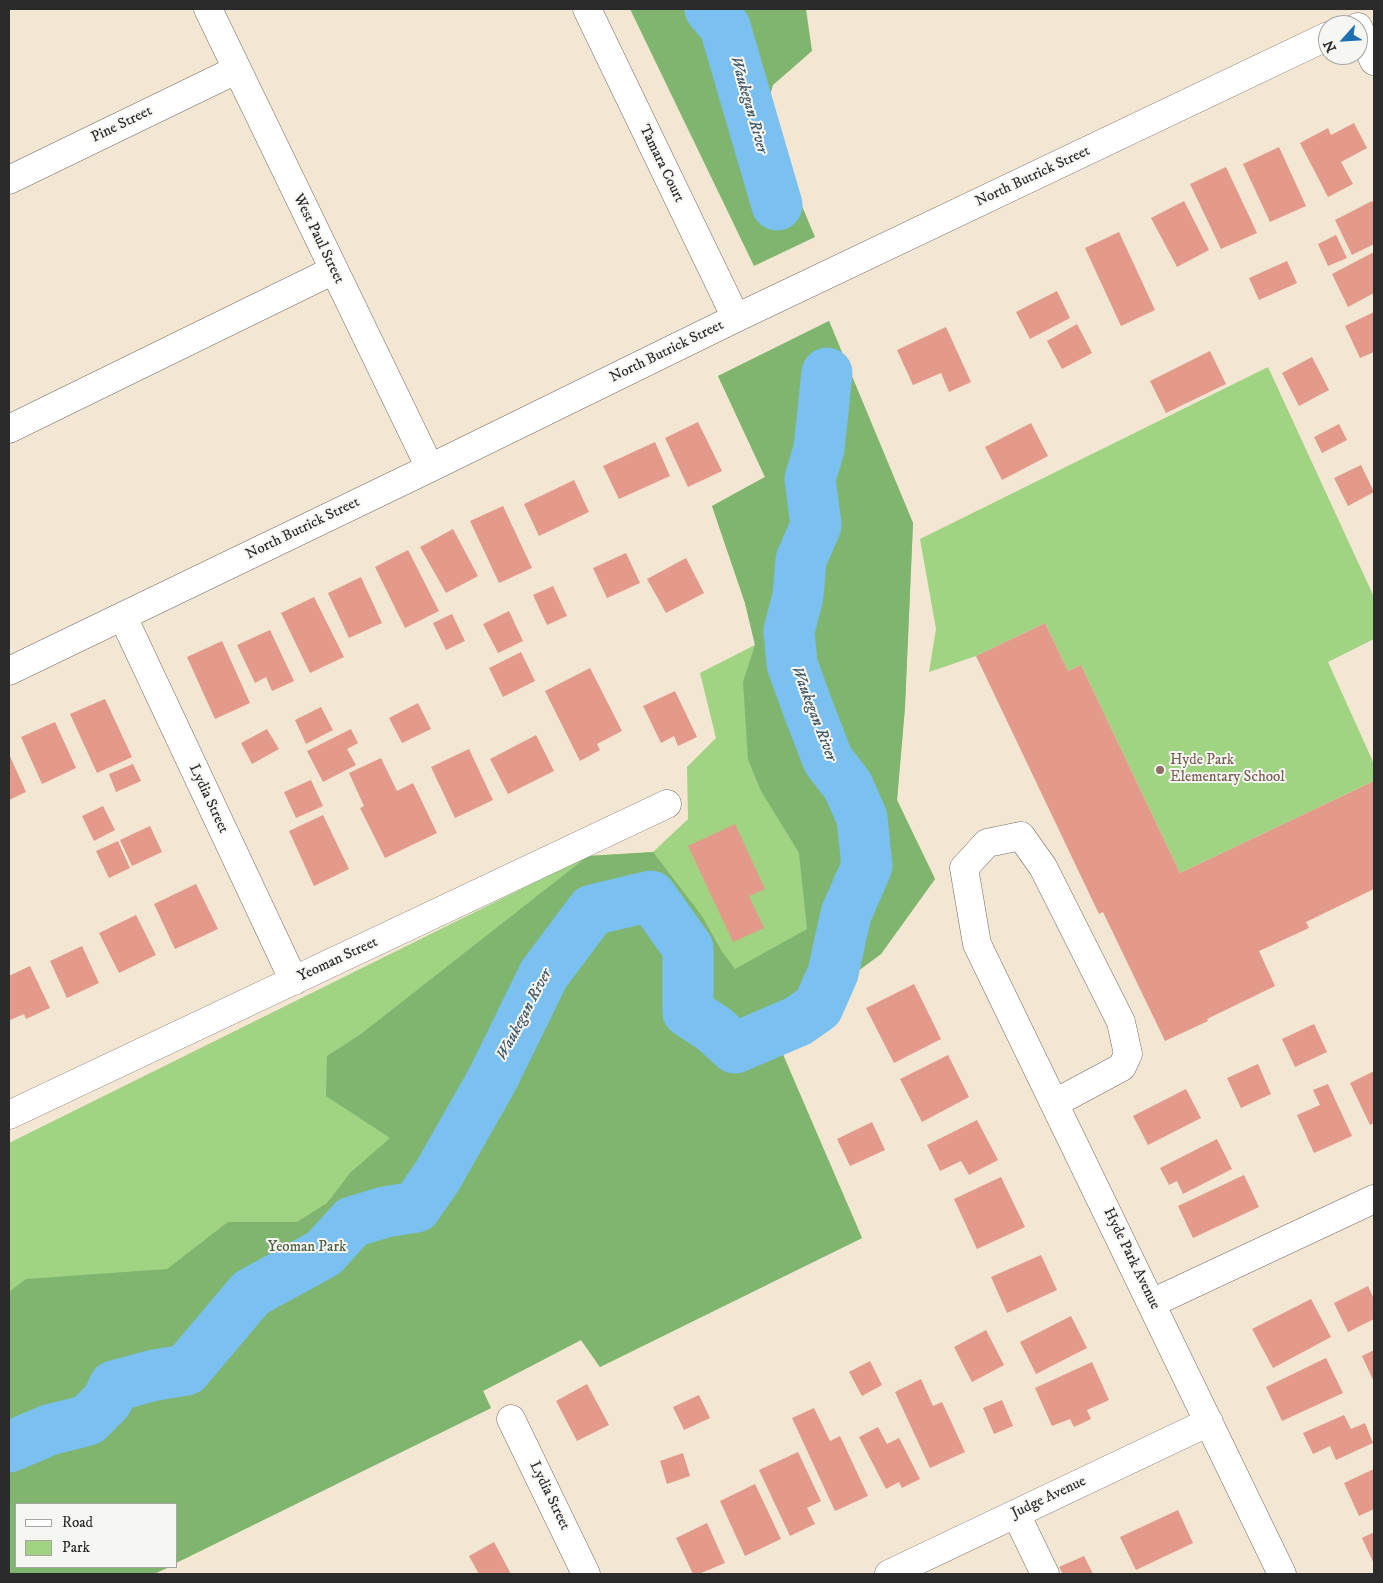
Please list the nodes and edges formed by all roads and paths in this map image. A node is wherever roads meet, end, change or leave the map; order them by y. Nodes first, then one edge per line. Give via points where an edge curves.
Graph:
1 (208, 9) edge
2 (587, 9) edge
3 (1318, 41) edge
4 (1368, 46) edge
5 (1374, 61) edge
6 (236, 70) junction
7 (9, 180) edge
8 (334, 270) junction
9 (736, 318) junction
10 (9, 429) edge
11 (430, 468) junction
12 (123, 617) junction
13 (9, 671) edge
14 (666, 804) dead end
15 (294, 981) junction
16 (1055, 1103) junction
17 (9, 1115) edge
18 (1374, 1199) edge
19 (1152, 1303) junction
20 (511, 1419) dead end
21 (1209, 1422) junction
22 (1016, 1514) junction
23 (586, 1574) edge
24 (889, 1574) edge
25 (1045, 1574) edge
26 (1282, 1574) edge

1 - 6 street, West Paul Street
2 - 9 street, Tamara Court
3 - 9 street, North Butrick Street
4 - 5 street
6 - 7 street, Pine Street
6 - 8 street, West Paul Street
8 - 10 street
8 - 11 street, West Paul Street
9 - 11 street, North Butrick Street
11 - 12 street, North Butrick Street
12 - 13 street, North Butrick Street
12 - 15 street, Lydia Street
14 - 15 street, Yeoman Street
15 - 17 street, Yeoman Street
16 - 16 street, Hyde Park Avenue via 977,944 964,868 987,843 1021,836 1043,867 1121,1022 1128,1054 1122,1067
16 - 19 street, Hyde Park Avenue
18 - 19 street
19 - 21 street, Hyde Park Avenue
20 - 23 street, Lydia Street
21 - 22 street, Judge Avenue
21 - 26 street, Hyde Park Avenue
22 - 24 street, Judge Avenue
22 - 25 street

